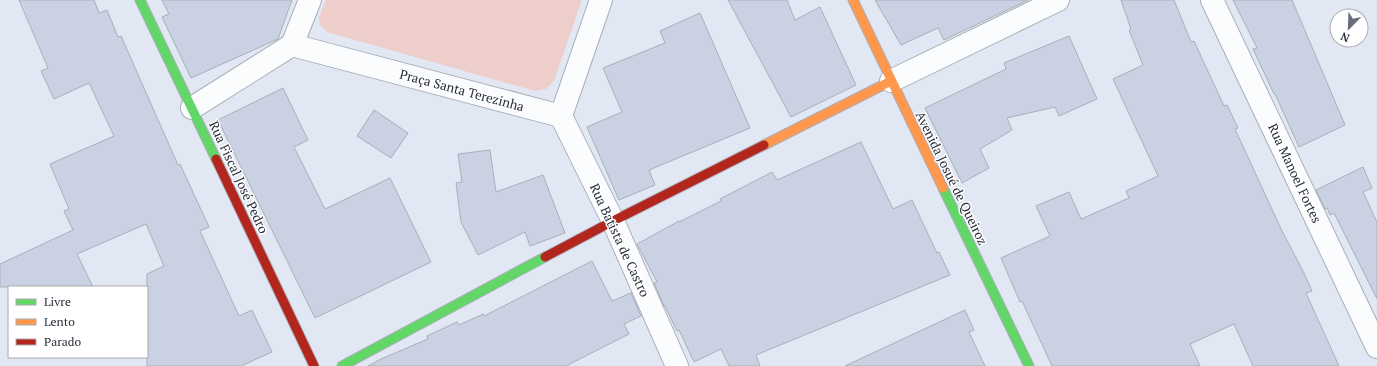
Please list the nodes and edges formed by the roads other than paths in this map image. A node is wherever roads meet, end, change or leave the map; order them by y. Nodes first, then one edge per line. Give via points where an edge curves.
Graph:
1 (140, 0) edge
2 (310, 0) edge
3 (601, 0) edge
4 (853, 0) edge
5 (1058, 0) edge
6 (1212, 0) edge
7 (292, 45) junction
8 (891, 81) junction
9 (192, 108) junction
10 (561, 116) junction
11 (613, 221) junction
12 (1377, 346) edge
13 (314, 366) edge
14 (342, 366) edge
15 (677, 366) edge
16 (1030, 366) edge

1 - 9 main road, Rua Fiscal José Pedro
2 - 7 street
3 - 10 street
4 - 8 main road, Avenida Josué de Queiroz
5 - 8 street
6 - 12 street, Rua Manoel Fortes
7 - 9 street
7 - 10 street, Praça Santa Terezinha
8 - 11 main road
8 - 16 main road, Avenida Josué de Queiroz
9 - 13 main road, Rua Fiscal José Pedro
10 - 11 street, Rua Batista de Castro
11 - 14 main road
11 - 15 street, Rua Batista de Castro

